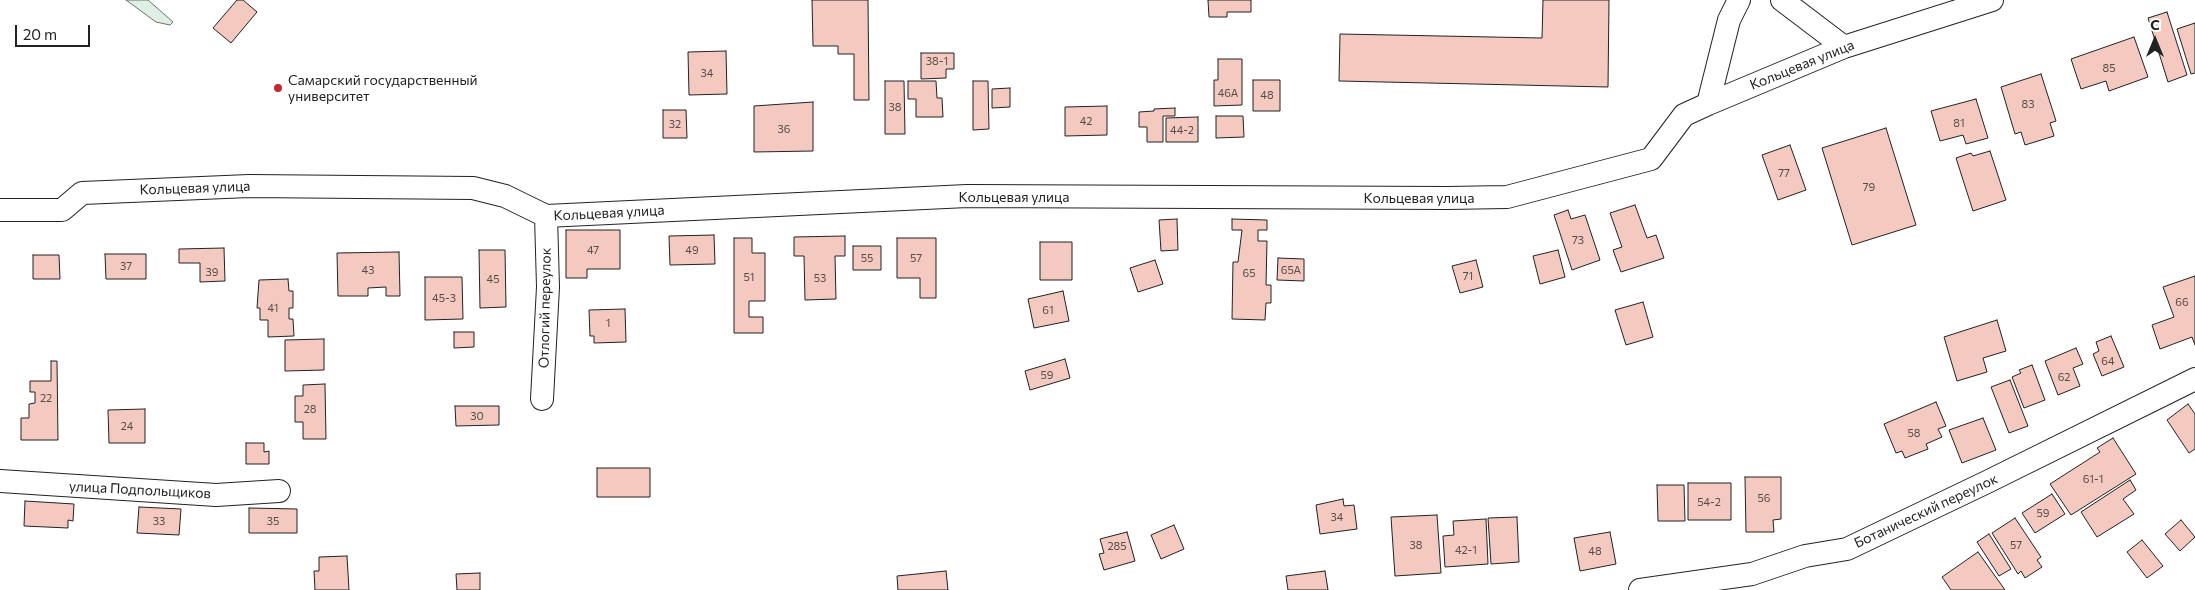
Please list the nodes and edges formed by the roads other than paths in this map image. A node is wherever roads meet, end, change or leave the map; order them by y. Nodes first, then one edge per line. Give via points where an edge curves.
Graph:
1 (1739, 0) edge
2 (1782, 0) edge
3 (1992, 0) edge
4 (1844, 47) junction
5 (1708, 104) junction
6 (0, 210) edge
7 (546, 216) junction
8 (2195, 379) edge
9 (542, 399) dead end
10 (0, 481) edge
11 (279, 491) dead end
12 (1752, 582) edge
13 (1640, 590) edge

1 - 5 street via 1729,20
2 - 4 street
3 - 4 street, Кольцевая улица
4 - 5 street, Кольцевая улица
5 - 7 street, Кольцевая улица via 1684,115 1651,159 1507,197 967,196
6 - 7 street, Кольцевая улица via 62,210 82,193 249,186 473,188 505,196
7 - 9 street, Отлогий переулок via 548,287
8 - 12 street, Ботанический переулок via 1847,549 1805,556
10 - 11 street, улица Подпольщиков via 216,494
12 - 13 street, Ботанический переулок

